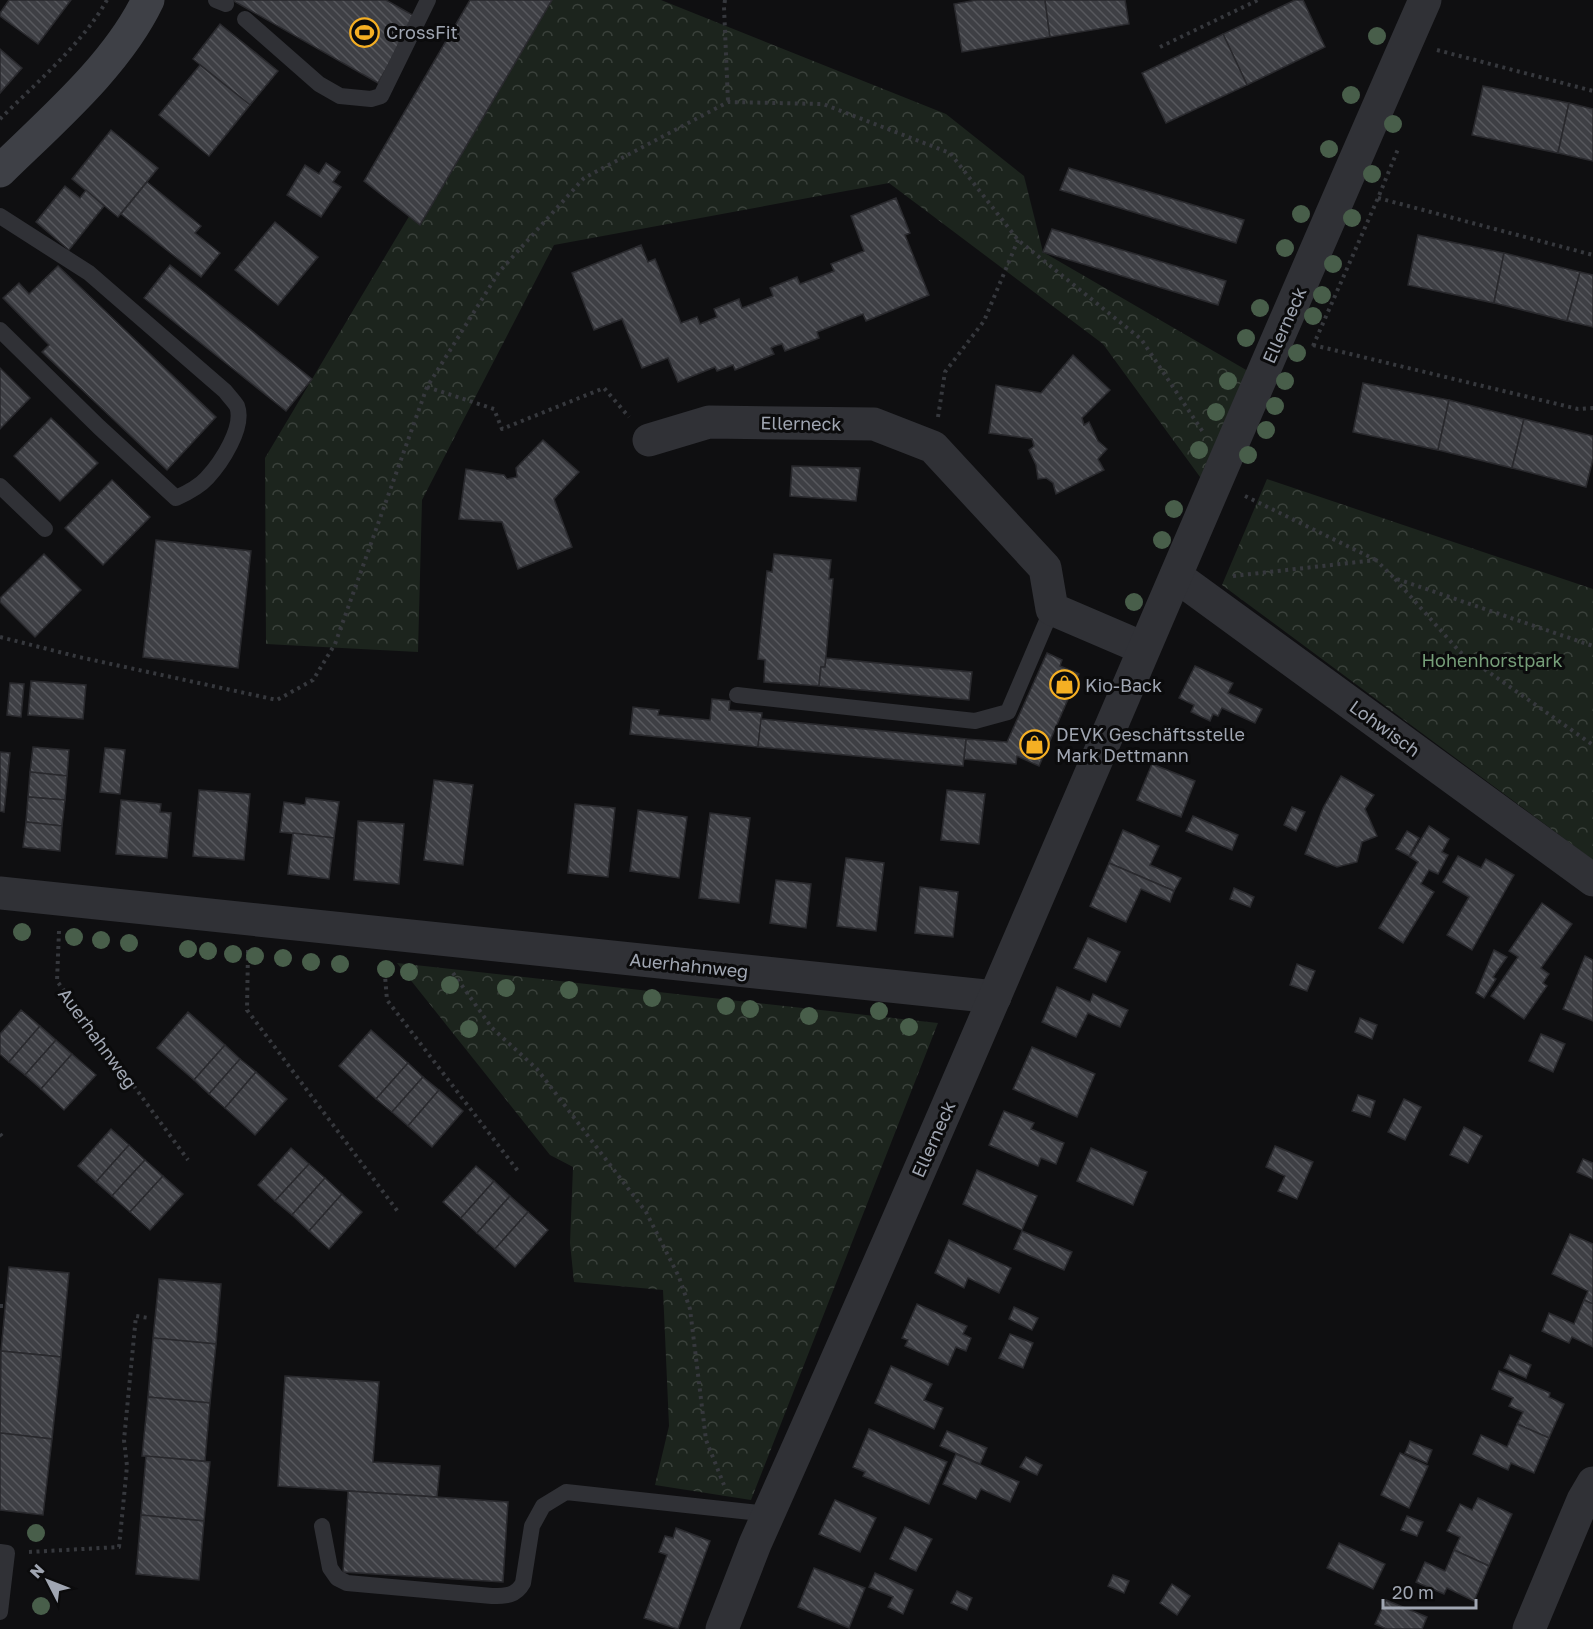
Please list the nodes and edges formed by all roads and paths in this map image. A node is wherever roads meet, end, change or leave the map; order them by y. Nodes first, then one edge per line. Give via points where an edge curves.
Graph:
1 (107, 0) edge
2 (148, 0) edge
3 (428, 0) edge
4 (725, 0) edge
5 (1258, 0) edge
6 (1423, 0) edge
7 (245, 19) dead end
8 (1410, 35) junction
9 (1160, 47) dead end
10 (1593, 91) edge
11 (728, 102) junction
12 (0, 119) edge
13 (0, 171) edge
14 (1378, 198) dead end
15 (0, 216) edge
16 (1018, 240) junction
17 (1593, 255) edge
18 (0, 330) edge
19 (1313, 345) dead end
20 (427, 387) junction
21 (1593, 408) edge
22 (649, 440) joint
23 (933, 447) junction
24 (1223, 463) junction
25 (0, 486) edge
26 (45, 529) dead end
27 (1376, 560) junction
28 (1176, 576) junction
29 (1394, 578) junction
30 (1052, 609) junction
31 (0, 637) edge
32 (1593, 646) edge
33 (1143, 648) junction
34 (737, 695) dead end
35 (1593, 746) edge
36 (1593, 880) edge
37 (0, 893) edge
38 (60, 900) junction
39 (248, 919) junction
40 (382, 933) junction
41 (428, 938) junction
42 (995, 997) junction
43 (0, 1134) edge
44 (4, 1139) dead end
45 (188, 1160) dead end
46 (518, 1171) dead end
47 (399, 1213) dead end
48 (149, 1318) dead end
49 (1593, 1483) edge
50 (735, 1512) junction
51 (768, 1514) junction
52 (322, 1526) dead end
53 (4, 1553) edge
54 (0, 1612) edge
55 (722, 1629) edge
56 (1529, 1629) edge

1 - 12 path via 60,59
2 - 13 main road via 119,46 89,82
3 - 7 lane via 381,96 371,99 340,96 319,84
4 - 11 path
5 - 9 path
6 - 8 street, Ellerneck
8 - 10 path via 1438,50
8 - 24 street, Ellerneck
11 - 16 path via 823,104 950,153
11 - 20 path via 584,178 499,272
14 - 17 path
15 - 18 lane via 89,273 225,391 237,406 238,424 230,447 207,478 176,498
16 - 23 path via 984,321 945,372
16 - 24 path via 1141,339
19 - 21 path via 1578,409
20 - 22 path via 494,409 502,429 604,388
20 - 31 path via 335,644 313,680 277,700
22 - 23 street, Ellerneck via 708,422 874,424
23 - 30 street, Ellerneck via 1045,568
24 - 27 path via 1246,498
24 - 28 street, Ellerneck
25 - 26 lane
27 - 28 path via 1241,576
27 - 29 path
28 - 33 street, Ellerneck
28 - 36 street, Lohwisch
29 - 32 path
29 - 35 path via 1460,652
30 - 33 street
30 - 34 lane via 1008,712 975,721
33 - 42 street, Ellerneck
37 - 38 street, Auerhahnweg
38 - 39 street, Auerhahnweg
38 - 45 path, Auerhahnweg via 57,981
39 - 40 street, Auerhahnweg
39 - 47 path via 247,1010
40 - 41 street, Auerhahnweg
40 - 46 path via 387,1000
41 - 42 street, Auerhahnweg
41 - 50 path via 492,1028 537,1069 646,1212 679,1277 690,1309 706,1440
42 - 51 street, Ellerneck
43 - 44 path
48 - 53 path via 136,1316 119,1547
49 - 56 street
50 - 51 lane
50 - 52 lane via 566,1492 543,1506 532,1526 523,1583 510,1596 346,1582 330,1568
51 - 55 street, Ellerneck
53 - 54 lane

